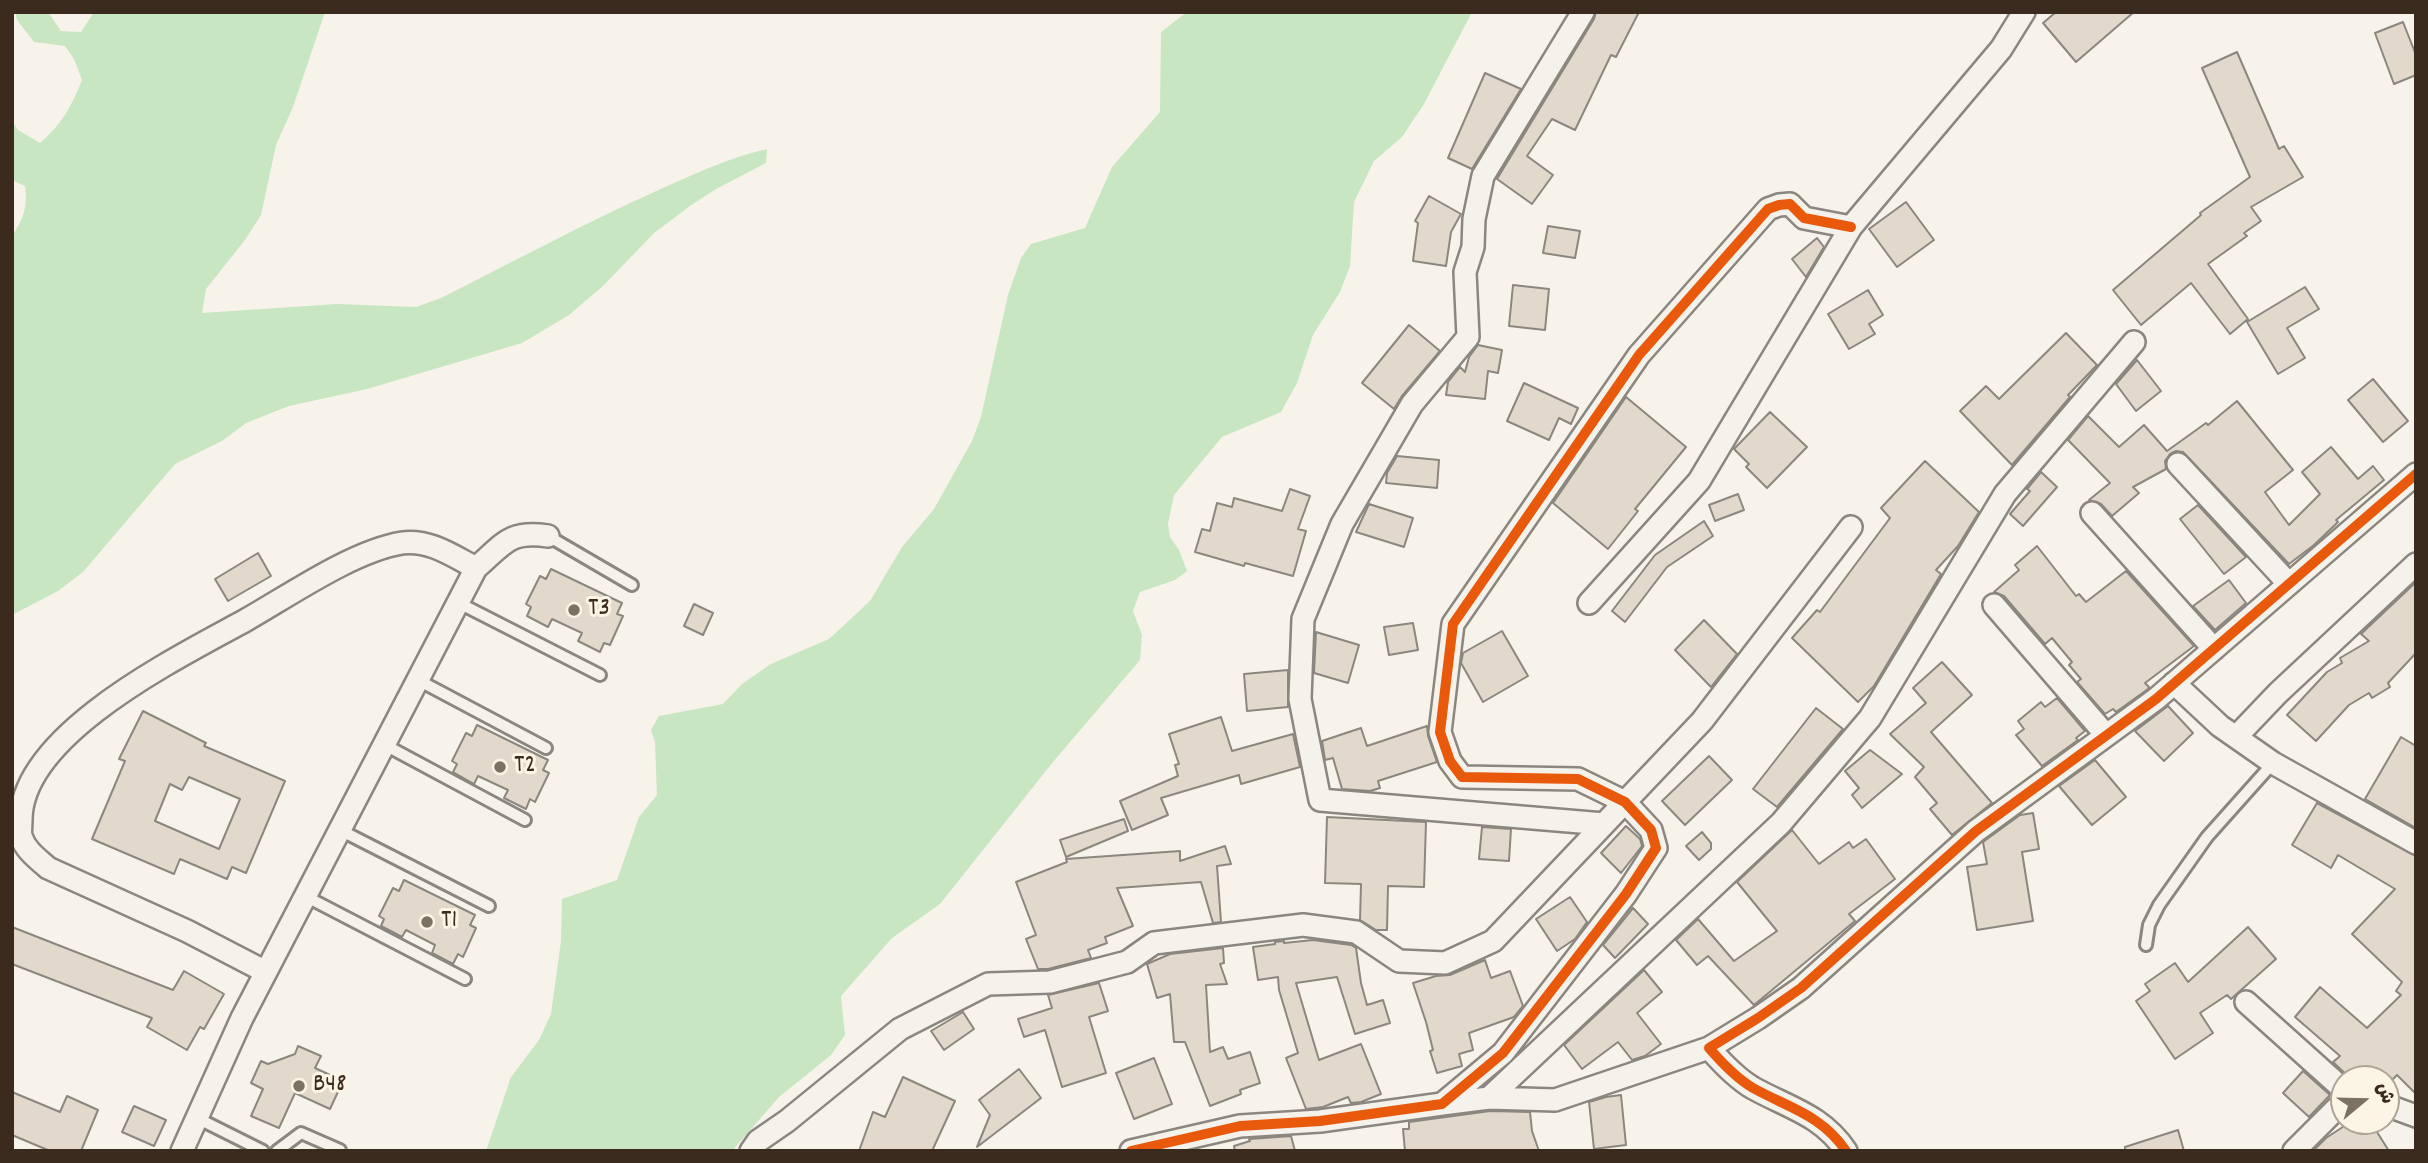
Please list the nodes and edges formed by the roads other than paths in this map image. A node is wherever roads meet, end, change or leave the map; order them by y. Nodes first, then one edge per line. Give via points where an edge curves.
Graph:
1 (1583, 12) edge
2 (2024, 12) edge
3 (1851, 226) junction
4 (2134, 342) dead end
5 (2178, 464) dead end
6 (2416, 474) edge
7 (2092, 513) dead end
8 (1851, 527) dead end
9 (548, 536) joint
10 (2416, 564) edge
11 (476, 568) junction
12 (2289, 584) junction
13 (632, 585) dead end
14 (459, 603) junction
15 (1589, 603) dead end
16 (1994, 605) dead end
17 (2214, 649) junction
18 (600, 675) dead end
19 (418, 680) junction
20 (2174, 683) junction
21 (2106, 735) junction
22 (2236, 737) junction
23 (385, 745) junction
24 (546, 748) dead end
25 (2273, 763) junction
26 (1625, 802) junction
27 (525, 820) dead end
28 (1604, 824) junction
29 (340, 830) junction
30 (2416, 843) edge
31 (305, 897) junction
32 (489, 906) dead end
33 (2146, 945) dead end
34 (266, 972) junction
35 (465, 979) dead end
36 (2246, 1002) dead end
37 (1709, 1048) junction
38 (2330, 1077) edge
39 (1489, 1098) junction
40 (1442, 1104) junction
41 (2330, 1115) edge
42 (197, 1118) junction
43 (340, 1150) edge
44 (182, 1151) edge
45 (262, 1151) edge
46 (277, 1151) edge
47 (751, 1151) edge
48 (1131, 1151) edge
49 (1846, 1151) edge
50 (2294, 1151) edge

1 - 28 street via 1483,176 1465,272 1468,337 1412,404 1342,524 1303,619 1300,699 1320,800
2 - 3 street via 2001,49
3 - 15 street via 1699,481
3 - 26 street via 1804,218 1790,204 1768,209 1639,355 1453,624 1440,732 1450,761 1462,777 1578,779
4 - 39 street via 2005,494 1870,718 1781,823
5 - 12 street
6 - 12 street
7 - 17 street
8 - 26 street via 1702,721
9 - 11 street via 528,533 512,537
9 - 13 lane
10 - 22 street
11 - 14 street
11 - 34 street via 433,545 405,542 344,565 106,703 80,722 40,764 25,792 21,836 48,868
12 - 17 street
14 - 18 lane
14 - 19 street
16 - 21 street
17 - 20 street
19 - 23 street
19 - 24 lane
20 - 21 street
20 - 22 street
21 - 37 street via 1976,831 1801,988
22 - 25 street
23 - 27 lane
23 - 29 street
25 - 30 street
25 - 33 lane via 2207,837 2159,905
26 - 28 street
26 - 40 street via 1651,830 1656,848 1503,1053
28 - 47 street via 1493,941 1445,963 1399,961 1356,932 1303,925 1154,943 1127,962 1049,982 988,984 900,1030
29 - 31 street
29 - 32 lane
31 - 34 street
31 - 35 lane
34 - 42 street
36 - 38 street
37 - 39 street via 1555,1100
37 - 49 street via 1752,1087 1811,1116 1835,1134
39 - 40 street
40 - 48 street via 1321,1121 1240,1126
41 - 50 street
42 - 44 street
42 - 45 lane
43 - 46 lane via 301,1132

